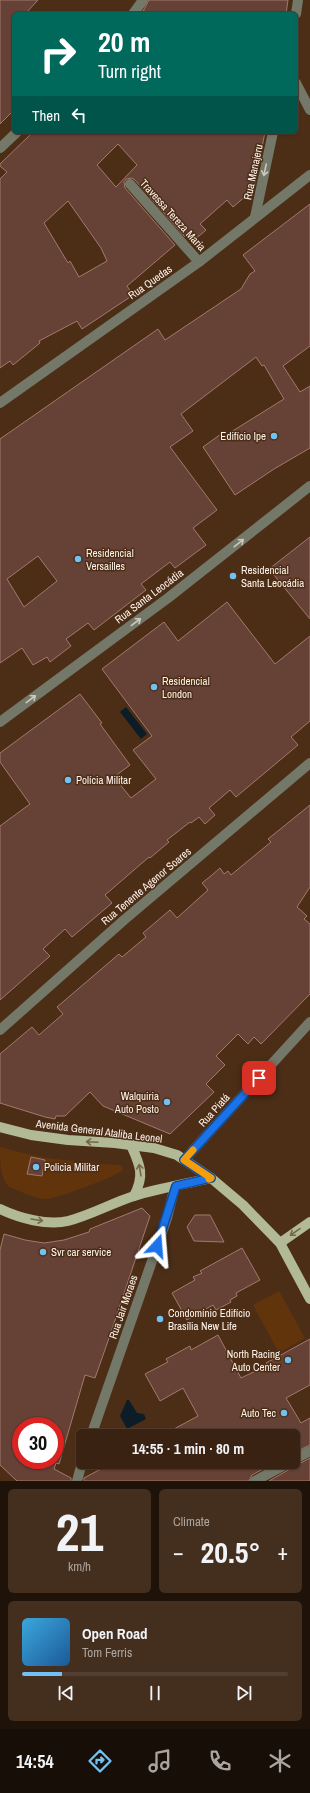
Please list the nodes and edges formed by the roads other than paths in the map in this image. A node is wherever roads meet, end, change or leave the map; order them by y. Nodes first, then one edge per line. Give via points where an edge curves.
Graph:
1 (143, 0) edge
2 (298, 0) edge
3 (134, 12) edge
4 (296, 12) edge
5 (298, 87) edge
6 (310, 110) edge
7 (15, 134) edge
8 (273, 134) edge
9 (0, 148) edge
10 (310, 175) edge
11 (130, 184) dead end
12 (256, 217) junction
13 (199, 262) junction
14 (0, 403) edge
15 (310, 486) edge
16 (0, 722) edge
17 (310, 762) edge
18 (310, 1022) edge
19 (0, 1030) edge
20 (0, 1127) edge
21 (131, 1145) junction
22 (184, 1160) junction
23 (211, 1178) junction
24 (176, 1186) junction
25 (134, 1196) junction
26 (0, 1209) edge
27 (310, 1222) edge
28 (280, 1243) junction
29 (310, 1299) edge
30 (93, 1429) edge
31 (310, 1451) edge
32 (300, 1456) edge
33 (80, 1469) edge
34 (277, 1469) edge
35 (76, 1481) edge
36 (255, 1481) edge

1 - 3 street
2 - 4 street
5 - 6 street
7 - 9 street
8 -> 12 street, Rua Manajeru
10 - 12 street, Rua Quedas
11 - 13 street, Travessa Tereza Maria
12 - 13 street, Rua Quedas
13 - 14 street, Rua Quedas
16 -> 15 street, Rua Santa Leocádia via 168,598
17 - 19 street, Rua Tenente Agenor Soares via 124,920
18 - 22 street, Rua Piatá
21 -> 20 main road, Avenida General Ataliba Leonel via 31,1135
21 - 22 main road, Avenida General Ataliba Leonel via 166,1151
25 -> 21 main road via 141,1175
22 - 23 main road, Avenida General Ataliba Leonel
23 - 24 main road
23 - 28 main road, Avenida General Ataliba Leonel via 242,1204
24 - 25 main road
24 - 30 street, Rua Jair Moraes
26 -> 25 main road via 33,1220 67,1221
27 -> 28 main road
28 - 29 main road, Avenida General Ataliba Leonel
31 - 32 street
33 - 35 street
34 - 36 street

